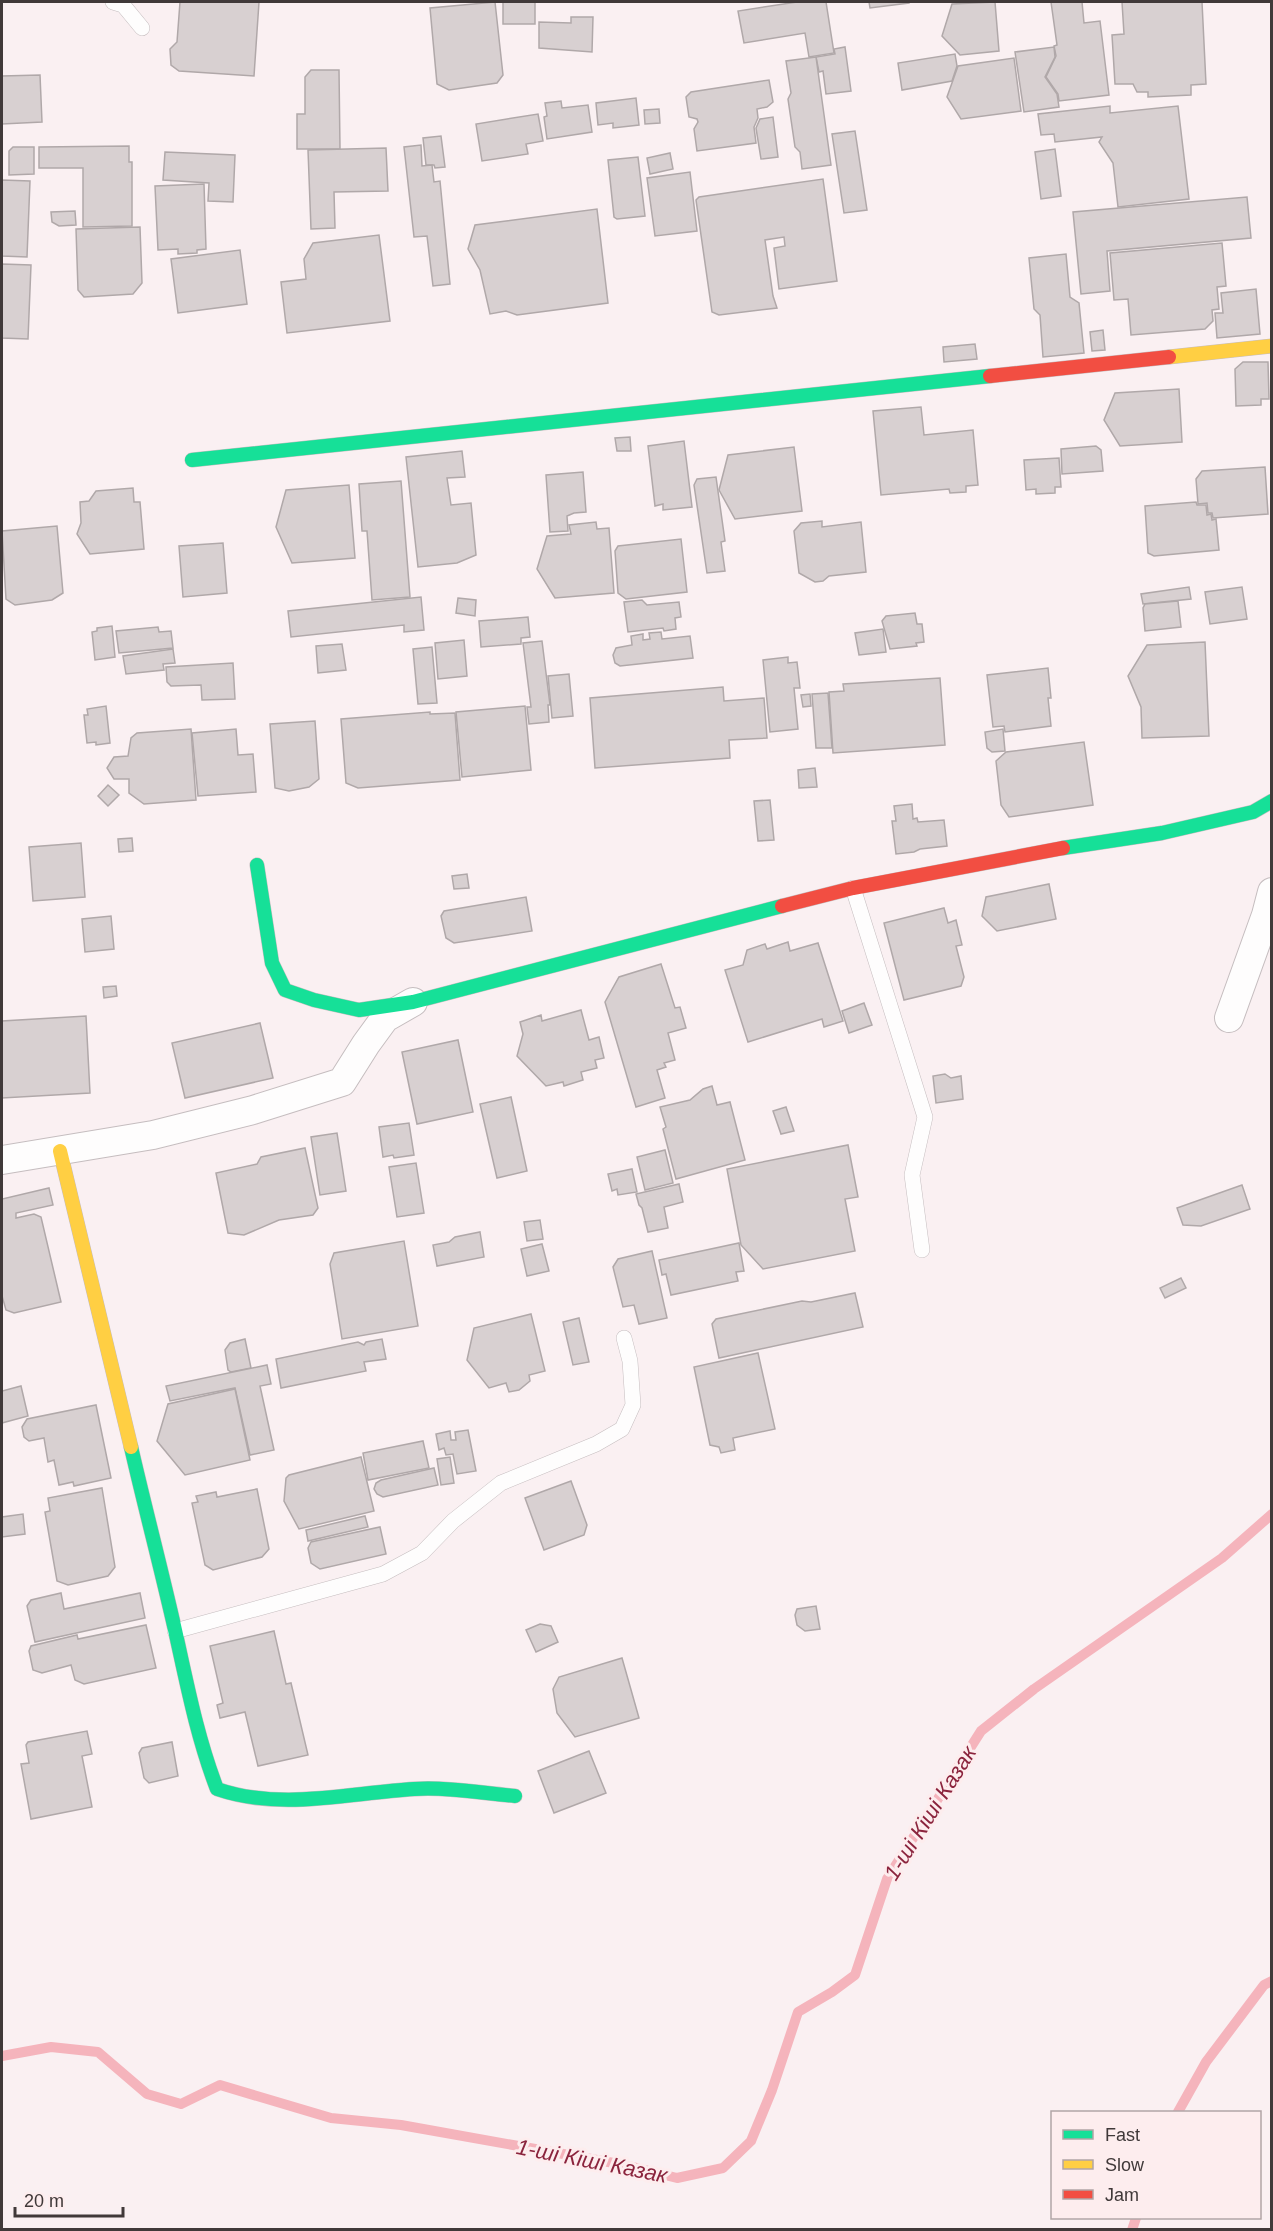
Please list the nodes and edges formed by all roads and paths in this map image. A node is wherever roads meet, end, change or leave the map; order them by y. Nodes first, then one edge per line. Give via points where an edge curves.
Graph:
1 (113, 2) edge
2 (142, 28) dead end
3 (1272, 346) edge
4 (192, 460) dead end
5 (1272, 801) edge
6 (257, 865) dead end
7 (853, 888) junction
8 (1272, 892) edge
9 (413, 1002) junction
10 (1229, 1018) dead end
11 (60, 1151) junction
12 (2, 1160) edge
13 (922, 1250) dead end
14 (624, 1338) dead end
15 (175, 1631) junction
16 (515, 1796) dead end

1 - 2 lane via 123,5
3 - 4 street
5 - 7 street via 1253,812 1162,833
6 - 9 street via 272,963 285,990 360,1010
7 - 9 street
7 - 13 lane via 925,1117 912,1175
8 - 10 street
9 - 11 street via 386,1018 342,1082 153,1135
11 - 12 street
11 - 15 street
14 - 15 lane via 633,1406 622,1429 597,1444 501,1483 453,1521 423,1552 383,1574
15 - 16 street via 212,1776 217,1789 231,1796 262,1800 416,1789

